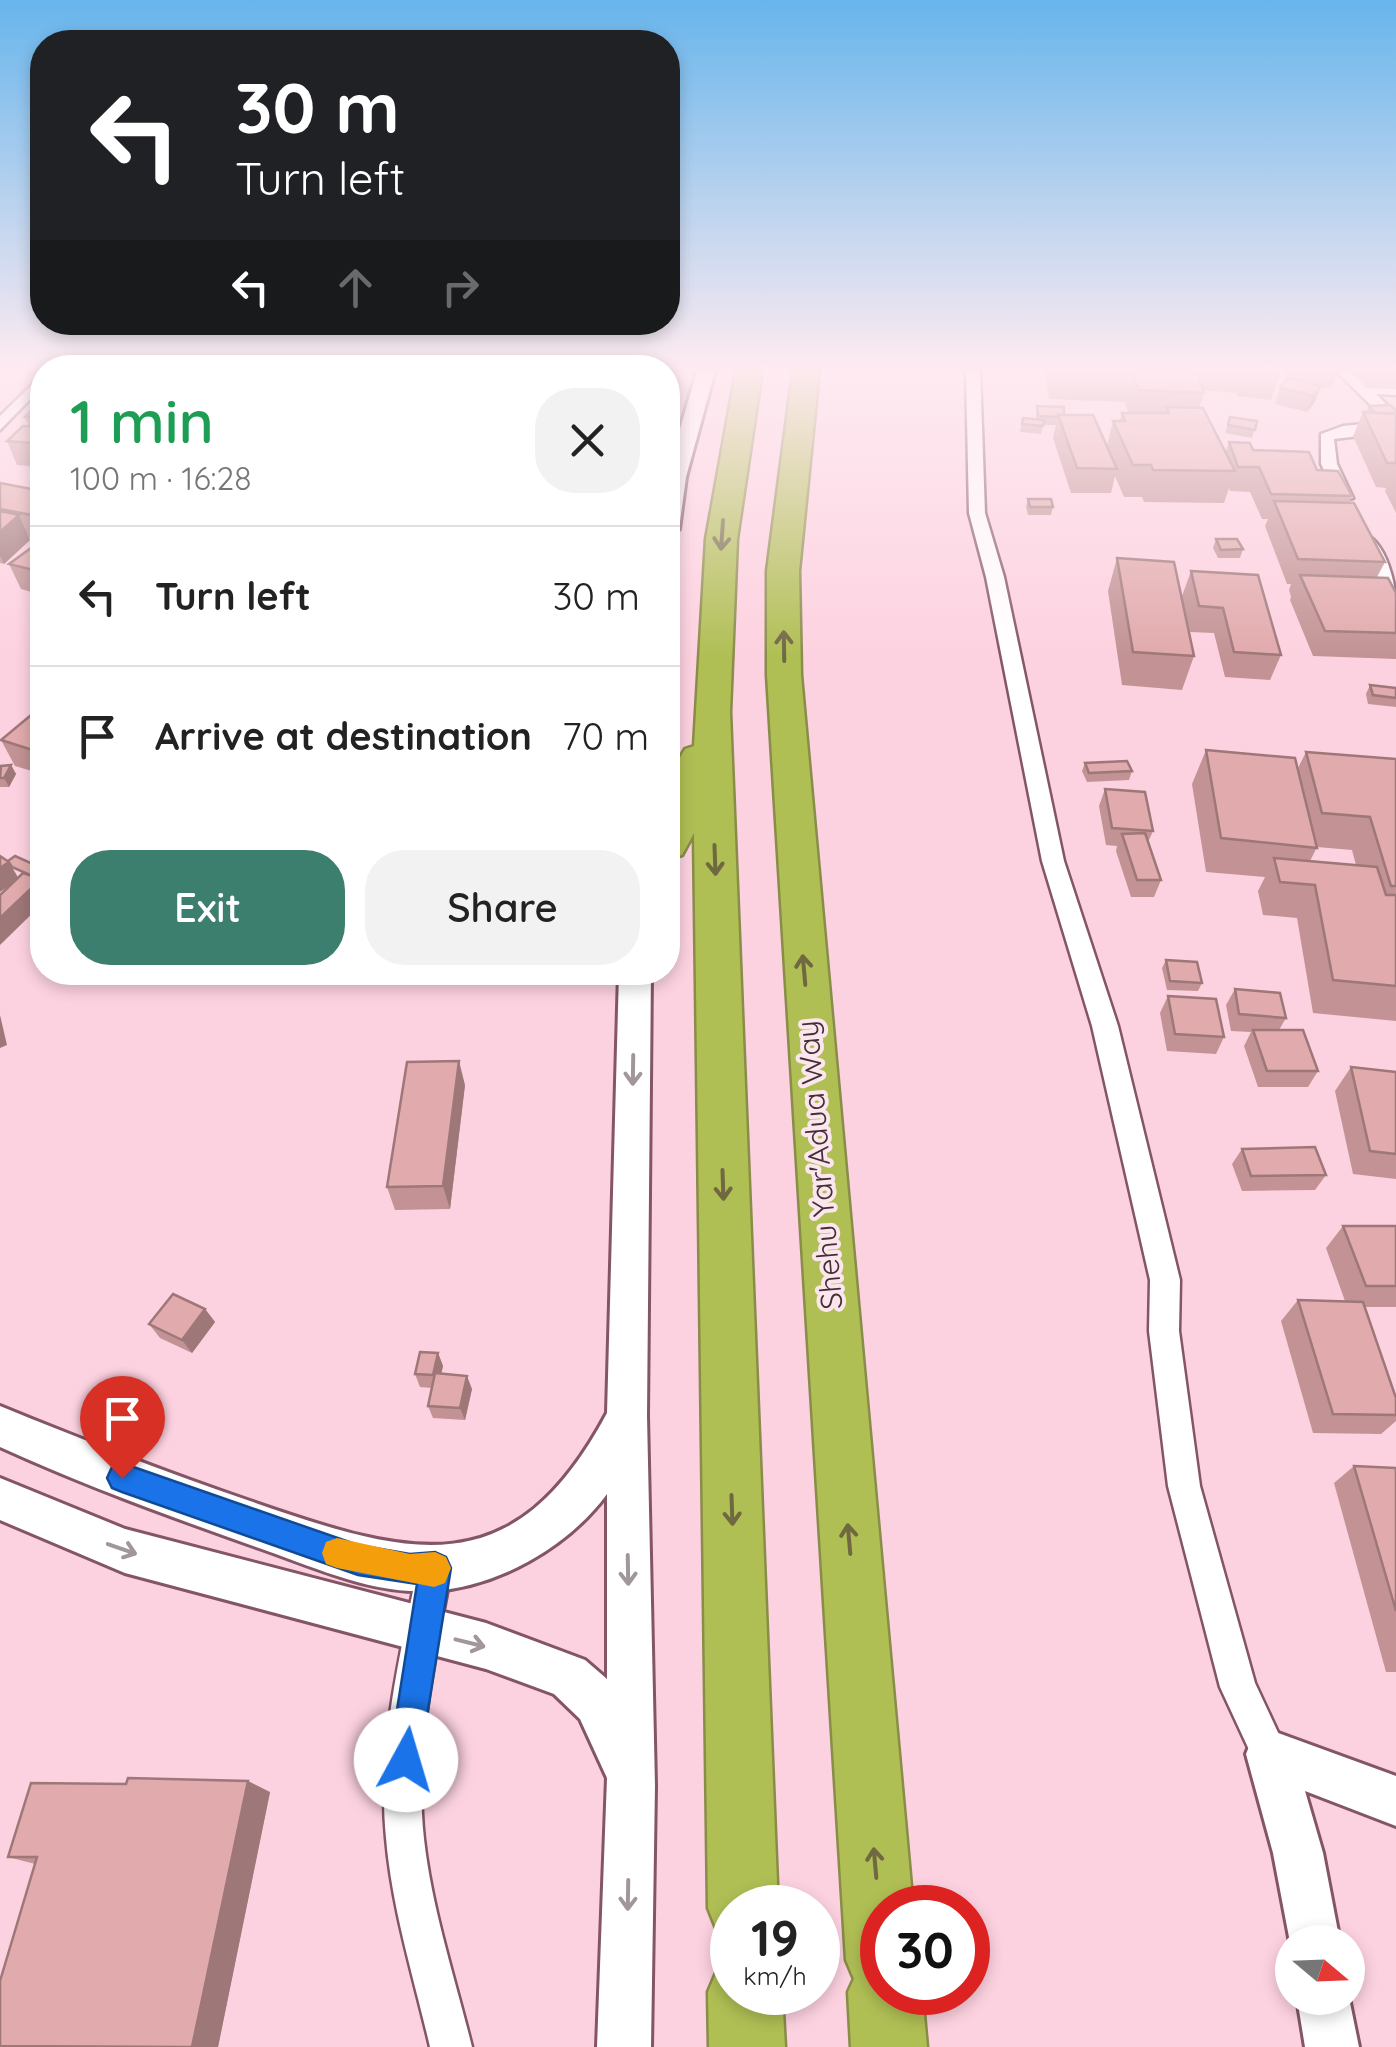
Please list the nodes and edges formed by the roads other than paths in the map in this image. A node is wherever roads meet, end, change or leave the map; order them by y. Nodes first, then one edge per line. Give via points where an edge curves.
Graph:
1 (730, 467) edge
2 (795, 467) edge
3 (976, 467) edge
4 (1330, 467) edge
5 (1396, 602) edge
6 (715, 697) junction
7 (680, 822) edge
8 (635, 985) edge
9 (627, 1416) junction
10 (0, 1426) edge
11 (0, 1499) edge
12 (435, 1568) junction
13 (423, 1630) junction
14 (1270, 1754) junction
15 (631, 1786) junction
16 (1396, 1801) edge
17 (742, 1885) edge
18 (876, 1885) edge
19 (1311, 1925) edge
20 (746, 2015) edge
21 (887, 2015) edge
22 (1326, 2015) edge
23 (451, 2047) edge
24 (624, 2047) edge
25 (747, 2047) edge
26 (890, 2047) edge
27 (1332, 2047) edge

1 -> 6 highway
18 -> 2 highway, Shehu Yar'Adua Way via 784,675 783,571
3 - 14 street via 977,513 1053,862 1105,1026 1164,1280 1184,1486 1238,1687
4 - 5 street
6 - 7 highway
6 -> 17 highway
8 -> 9 street
9 - 12 street via 584,1490 550,1522 508,1550
9 -> 15 street
10 - 12 street via 157,1492 358,1560
11 -> 13 street via 125,1552
12 - 13 street
13 -> 15 street via 569,1676 598,1702
13 - 23 street via 403,1814
14 - 16 street
14 - 19 street
15 -> 24 street
20 - 25 highway
21 - 26 highway
22 - 27 street

